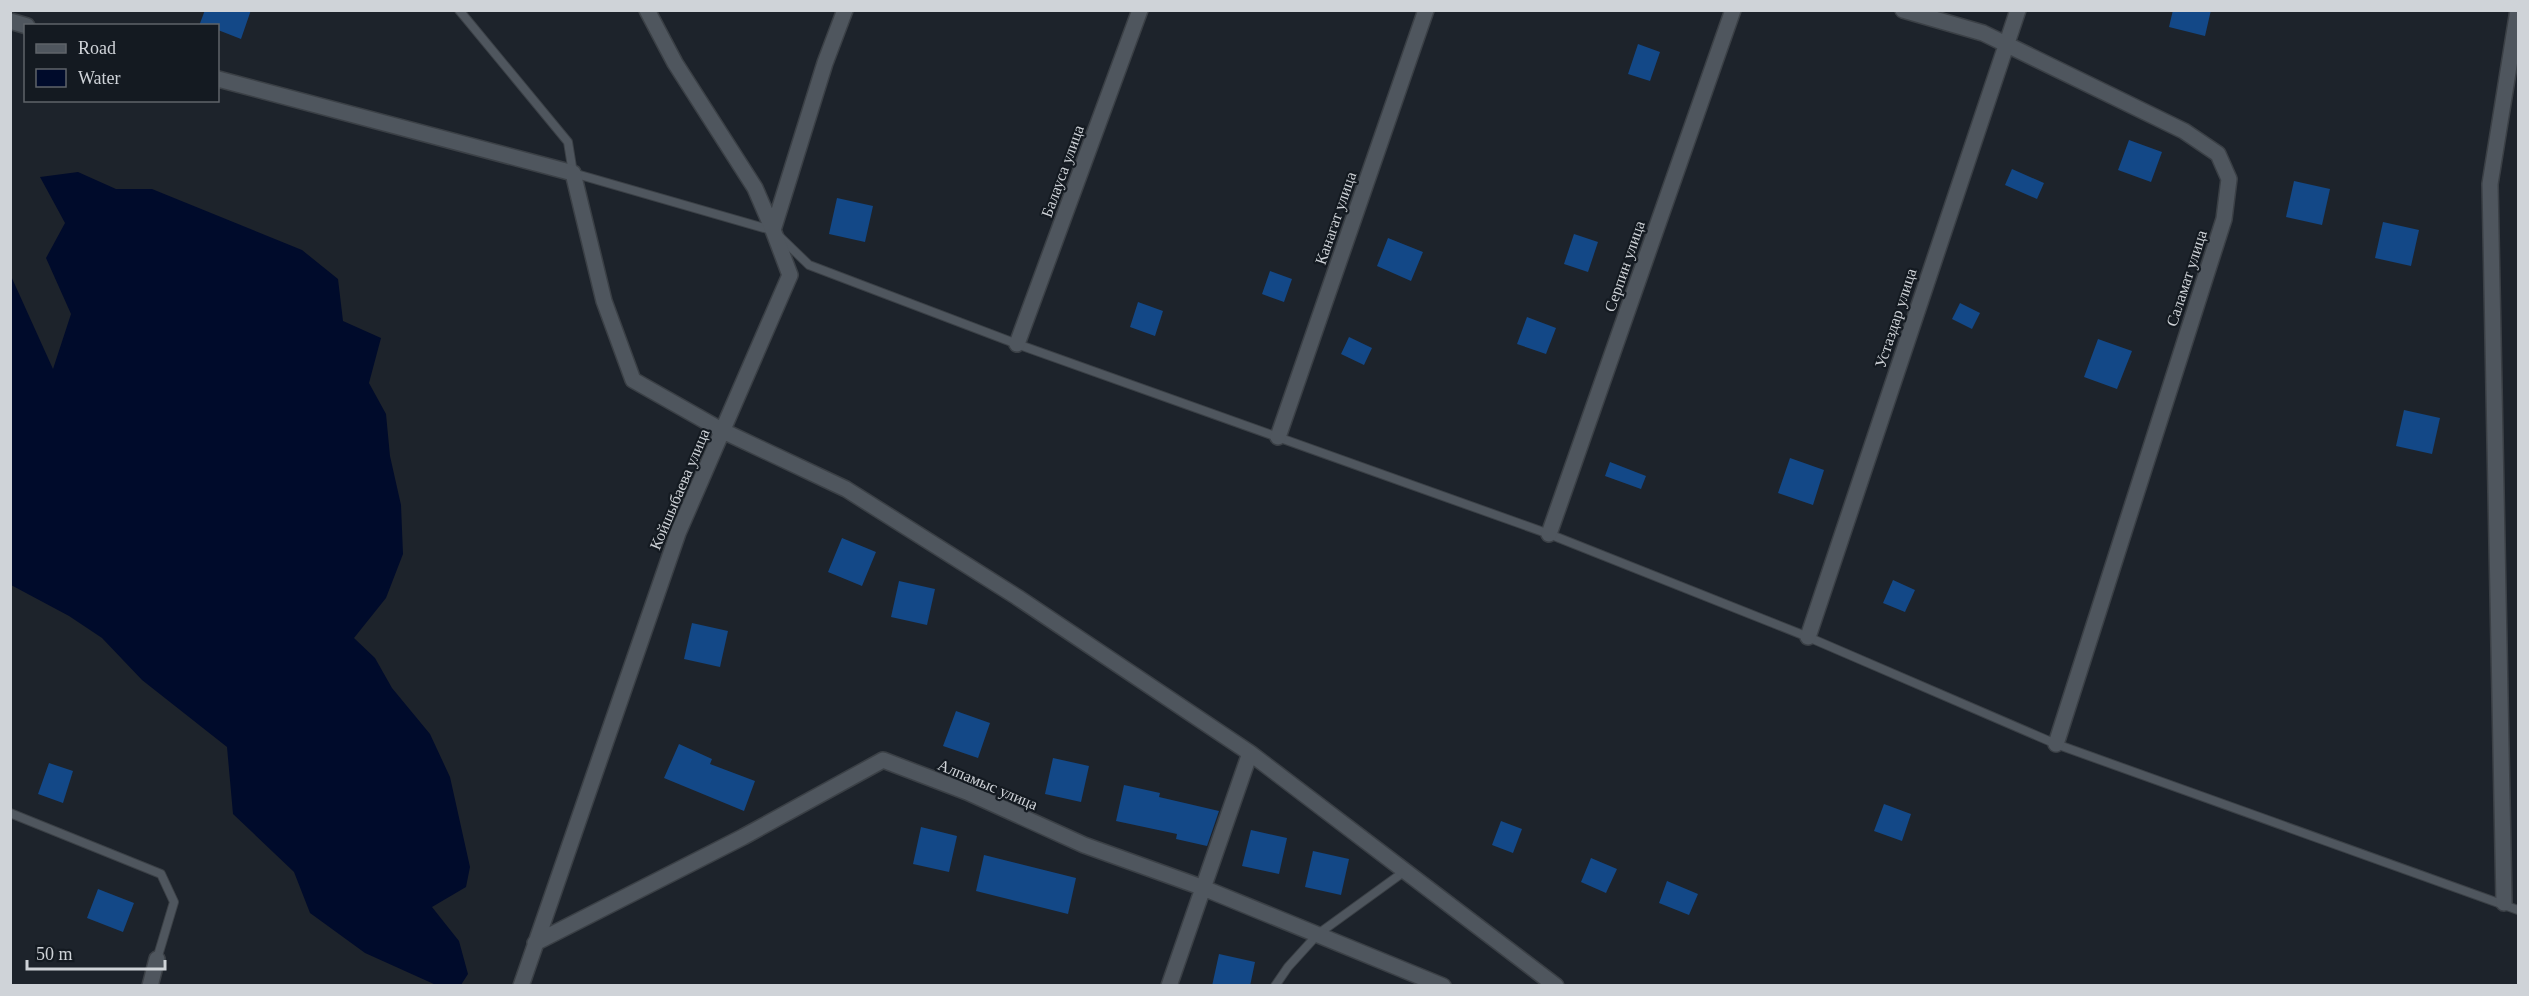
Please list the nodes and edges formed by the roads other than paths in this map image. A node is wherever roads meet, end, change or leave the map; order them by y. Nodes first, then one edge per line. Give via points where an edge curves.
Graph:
1 (459, 10) edge
2 (647, 10) edge
3 (845, 10) edge
4 (1140, 10) edge
5 (1426, 10) edge
6 (1733, 10) edge
7 (1903, 10) edge
8 (2018, 10) edge
9 (2518, 10) edge
10 (2006, 44) junction
11 (219, 79) edge
12 (573, 173) junction
13 (773, 230) junction
14 (1017, 345) junction
15 (723, 431) junction
16 (1278, 437) junction
17 (1549, 534) junction
18 (1808, 637) junction
19 (2056, 744) junction
20 (1250, 753) junction
21 (10, 813) edge
22 (1406, 870) junction
23 (1201, 887) junction
24 (2504, 903) junction
25 (2518, 910) edge
26 (1318, 934) junction
27 (535, 943) junction
28 (157, 959) joint
29 (150, 986) edge
30 (521, 986) edge
31 (1169, 986) edge
32 (1275, 986) edge
33 (1443, 986) edge
34 (1556, 986) edge

1 - 12 lane via 568,142
2 - 13 street, Койшыбаева улица via 675,63 755,188
3 - 13 street
4 - 14 street, Балауса улица
5 - 16 street, Канагат улица
6 - 17 street, Серпин улица
7 - 10 street, Саламат улица via 1983,33
8 - 10 street, Устаздар улица
9 - 24 street via 2490,184
10 - 18 street, Устаздар улица
10 - 19 street, Саламат улица via 2184,131 2218,154 2229,179 2224,219
11 - 12 street
12 - 13 lane
12 - 15 street via 604,301 633,380
13 - 14 lane via 809,265
13 - 15 street, Койшыбаева улица via 790,275
14 - 16 lane
15 - 20 street via 846,489 1017,597
15 - 27 street, Койшыбаева улица via 678,533
16 - 17 lane
17 - 18 lane
18 - 19 lane
19 - 24 lane
20 - 22 street
20 - 23 street
21 - 28 lane via 161,874 174,902
22 - 26 lane
22 - 34 street
23 - 26 street, Алпамыс улица
23 - 27 street, Алпамыс улица via 1084,845 883,760
23 - 31 street
24 - 25 lane
26 - 32 lane
26 - 33 street, Алпамыс улица
27 - 30 street, Койшыбаева улица
28 - 29 street

